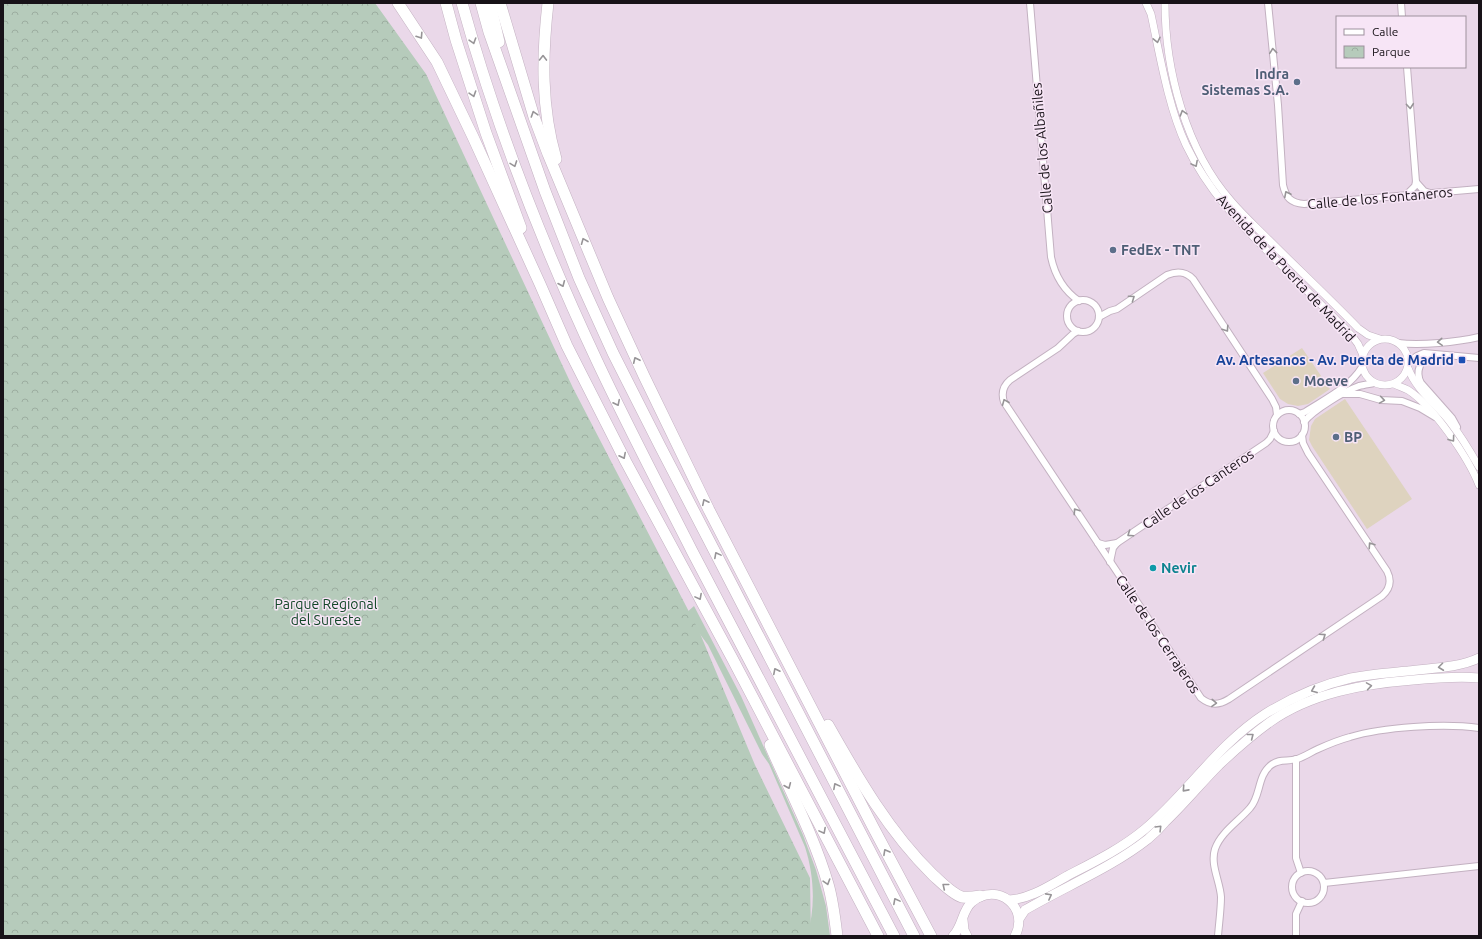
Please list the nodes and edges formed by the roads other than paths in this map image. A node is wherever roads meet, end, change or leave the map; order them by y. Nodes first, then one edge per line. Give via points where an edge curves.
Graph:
1 (398, 3) edge
2 (446, 3) edge
3 (462, 3) edge
4 (481, 3) edge
5 (490, 3) edge
6 (500, 3) edge
7 (548, 3) edge
8 (1030, 3) edge
9 (1146, 3) edge
10 (1165, 3) edge
11 (1268, 3) edge
12 (1401, 3) edge
13 (1402, 16) edge
14 (501, 66) junction
15 (1407, 68) edge
16 (1416, 182) junction
17 (1479, 190) edge
18 (1433, 194) junction
19 (1405, 196) junction
20 (568, 202) junction
21 (540, 284) junction
22 (1066, 290) junction
23 (1079, 301) junction
24 (1070, 307) junction
25 (1099, 317) junction
26 (1078, 331) junction
27 (1479, 337) edge
28 (1380, 339) junction
29 (1398, 343) junction
30 (1363, 355) junction
31 (1446, 355) junction
32 (1479, 358) edge
33 (1408, 365) junction
34 (1362, 367) junction
35 (1374, 383) junction
36 (1394, 384) junction
37 (1344, 394) junction
38 (1299, 414) junction
39 (1277, 416) junction
40 (1436, 418) junction
41 (1304, 422) junction
42 (1274, 431) junction
43 (1302, 435) junction
44 (1467, 446) junction
45 (1479, 466) edge
46 (1479, 485) edge
47 (1098, 543) junction
48 (1117, 543) junction
49 (1110, 562) junction
50 (755, 599) junction
51 (720, 636) junction
52 (1479, 658) edge
53 (1479, 678) edge
54 (1479, 728) edge
55 (1296, 759) junction
56 (1479, 866) edge
57 (1301, 873) junction
58 (1324, 883) junction
59 (980, 896) junction
60 (1009, 900) junction
61 (1302, 901) junction
62 (964, 919) junction
63 (1019, 919) junction
64 (837, 936) edge
65 (878, 936) edge
66 (894, 936) edge
67 (914, 936) edge
68 (931, 936) edge
69 (953, 936) edge
70 (967, 936) edge
71 (1015, 936) edge
72 (1218, 936) edge
73 (1296, 936) edge

1 -> 21 highway via 437,62
2 -> 21 highway via 486,133
3 -> 66 highway via 502,130 531,208 596,361
4 - 14 highway
5 - 14 highway via 501,52
20 -> 6 highway via 534,117
20 -> 7 highway via 548,124 544,94 543,50
8 - 22 street, Calle de los Albañiles via 1051,257 1056,274
9 -> 30 street, Avenida de la Puerta de Madrid via 1151,14 1175,116 1197,168 1224,206 1352,336
28 -> 10 street, Avenida de la Puerta de Madrid via 1358,328 1259,230 1231,201 1204,163 1192,139 1175,84 1166,34
19 -> 11 street, Calle de los Fontaneros via 1304,204 1291,201 1287,197
12 - 13 street
67 -> 14 highway via 613,353 579,278 545,191
15 -> 16 street
16 - 18 street via 1424,191
16 - 19 street
17 - 18 street, Calle de los Fontaneros
18 - 19 street, Calle de los Fontaneros
50 -> 20 highway via 644,376
21 -> 51 highway via 567,346 622,455
22 - 23 street, Calle de los Albañiles
22 - 24 street, Calle de los Albañiles
23 - 24 street
23 - 25 street via 1084,300 1093,304
24 - 26 street via 1067,312 1068,322
25 - 26 street via 1092,329
25 -> 39 street via 1117,309 1168,274 1185,273 1193,279 1269,394 1276,407
47 -> 26 street, Calle de los Cerrajeros via 1002,397 1004,387 1010,380 1058,348
27 -> 29 street via 1432,343
28 - 29 street
28 - 30 street via 1372,342
29 - 33 street via 1405,350
30 - 34 street
31 - 32 street
31 - 33 street via 1424,353
31 - 44 street via 1432,356 1425,360 1420,364 1418,377 1452,418
33 - 36 street via 1405,375
33 - 44 street via 1415,384 1450,422
34 - 35 street via 1366,376
34 - 38 street via 1348,385
35 - 36 street
35 - 37 street via 1359,386
36 - 40 street via 1408,390 1426,405
37 -> 40 street via 1360,394 1381,400 1402,400
37 - 41 street via 1309,415
38 - 39 street via 1290,410
38 - 41 street
39 - 42 street
40 -> 46 street via 1460,450
41 - 43 street
42 - 43 street via 1276,436 1285,441 1295,441
42 -> 48 street, Calle de los Canteros via 1266,443
49 -> 43 street, Calle de los Cerrajeros via 1201,698 1211,704 1229,699 1382,596 1390,586 1390,576 1308,453
44 - 45 street
47 - 48 street
47 - 49 street, Calle de los Cerrajeros
48 - 49 street via 1112,548
59 -> 50 highway via 969,898 950,890 915,857 892,829 856,774
68 -> 50 highway
51 -> 64 highway via 818,854 829,886
51 -> 65 highway
52 -> 60 main road via 1455,665 1351,678 1322,686 1294,698 1264,715 1237,736 1211,760 1177,799 1115,851 1035,894
63 -> 53 main road via 1025,910 1119,859 1149,838 1246,740 1298,706 1345,690 1394,682 1458,676
54 - 55 street via 1429,726 1380,731 1351,736
55 - 57 street via 1296,858
55 - 72 street via 1279,760 1270,766 1260,781 1252,805 1218,842 1214,859 1221,897
56 - 58 street
57 - 58 street via 1312,871 1318,874
57 - 61 street via 1292,885 1294,894
58 - 61 street via 1320,898 1312,902
59 - 60 main road via 993,894
59 - 62 main road via 966,910
60 - 63 main road via 1016,907
61 - 73 street via 1296,914
62 - 69 main road
62 - 70 main road
63 - 71 main road

